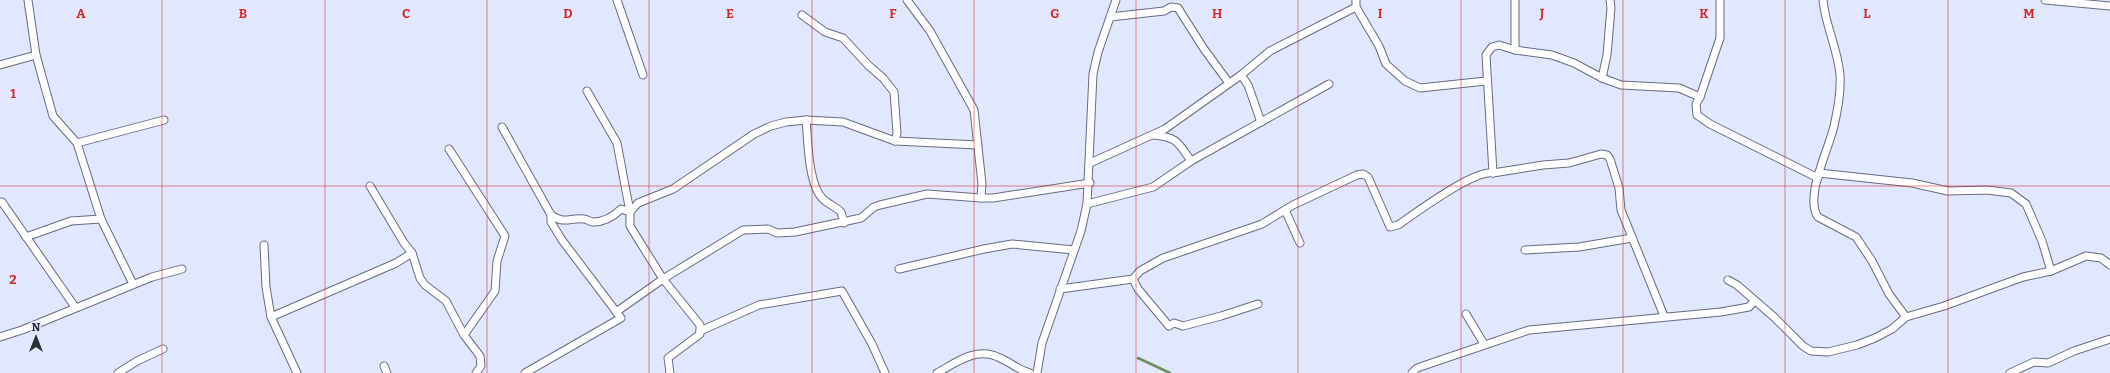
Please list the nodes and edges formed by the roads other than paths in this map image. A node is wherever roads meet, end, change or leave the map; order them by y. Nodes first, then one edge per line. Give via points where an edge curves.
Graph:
1 (28, 0) edge
2 (617, 0) edge
3 (907, 0) edge
4 (1116, 0) edge
5 (1515, 0) edge
6 (1610, 0) edge
7 (1720, 0) edge
8 (1823, 0) edge
9 (2045, 0) edge
10 (2090, 2) edge
11 (1356, 4) edge
12 (2110, 6) edge
13 (802, 15) dead end
14 (1110, 17) junction
15 (1514, 50) junction
16 (36, 55) junction
17 (0, 65) edge
18 (643, 75) dead end
19 (1241, 75) junction
20 (1602, 78) junction
21 (1486, 81) junction
22 (1229, 84) junction
23 (1329, 84) dead end
24 (587, 91) dead end
25 (1700, 97) junction
26 (164, 120) dead end
27 (806, 120) junction
28 (1261, 122) junction
29 (502, 127) dead end
30 (1153, 136) junction
31 (895, 141) junction
32 (77, 143) junction
33 (978, 145) junction
34 (448, 150) dead end
35 (1191, 161) junction
36 (1090, 163) junction
37 (1493, 173) junction
38 (1819, 176) junction
39 (1090, 183) junction
40 (370, 186) dead end
41 (981, 198) junction
42 (1, 201) edge
43 (1088, 204) junction
44 (1285, 210) junction
45 (630, 212) junction
46 (551, 215) junction
47 (101, 219) junction
48 (844, 223) junction
49 (26, 237) junction
50 (1632, 238) junction
51 (1300, 243) dead end
52 (264, 245) dead end
53 (1074, 250) junction
54 (1525, 250) dead end
55 (412, 253) junction
56 (2110, 265) edge
57 (182, 269) dead end
58 (899, 269) dead end
59 (2050, 271) junction
60 (663, 279) junction
61 (1134, 279) junction
62 (1728, 280) dead end
63 (133, 284) junction
64 (1060, 289) junction
65 (1754, 301) junction
66 (1258, 304) dead end
67 (75, 307) junction
68 (616, 312) junction
69 (1466, 314) dead end
70 (1664, 316) junction
71 (271, 317) junction
72 (1906, 317) junction
73 (700, 331) junction
74 (464, 335) junction
75 (0, 337) edge
76 (2110, 339) edge
77 (1484, 344) junction
78 (162, 349) dead end
79 (384, 366) dead end
80 (118, 373) edge
81 (297, 373) edge
82 (387, 373) edge
83 (476, 373) edge
84 (525, 373) edge
85 (670, 373) edge
86 (885, 373) edge
87 (937, 373) edge
88 (1030, 373) edge
89 (1037, 373) edge
90 (1412, 373) edge
91 (2010, 373) edge

1 - 16 street
2 - 18 street
3 - 33 street via 930,31 974,110
4 - 14 street
5 - 15 street
6 - 20 street via 1612,8
7 - 25 street via 1720,38
8 - 38 street via 1840,73 1840,88 1834,128
9 - 10 street
10 - 12 street
11 - 19 street via 1270,51
11 - 21 street via 1386,64 1409,84 1420,88
13 - 31 street via 825,32 843,38 894,92 897,133
14 - 22 street via 1164,11 1171,6 1178,8
14 - 36 street via 1093,74
15 - 20 street via 1552,55
15 - 21 street via 1499,45 1488,50
16 - 17 street
16 - 32 street via 53,116
19 - 22 street
19 - 28 street via 1248,85
20 - 25 street via 1621,85 1679,88
21 - 37 street
22 - 30 street
23 - 28 street
24 - 45 street via 617,143
25 - 38 street via 1695,109 1700,119 1772,156
26 - 32 street
27 - 31 street via 843,122
27 - 45 street via 771,126 754,134 673,189 638,203
27 - 48 street via 810,168 821,197 841,212
28 - 35 street
29 - 46 street
30 - 35 street via 1167,136 1176,140
30 - 36 street
31 - 33 street
32 - 47 street
33 - 41 street
34 - 74 street via 505,236 498,261 495,292
35 - 43 street via 1153,187
36 - 39 street
37 - 44 street via 1485,172 1460,185 1398,225 1390,227 1368,177 1363,174 1327,188
37 - 50 street via 1607,155 1619,188 1621,210
38 - 59 street via 1912,183 1939,190 1987,190 2018,195 2026,204 2042,242
38 - 72 street via 1814,196 1814,211 1818,217 1856,237 1889,294
39 - 41 street
39 - 43 street
40 - 55 street
41 - 48 street via 928,194 874,207 861,218
42 - 49 street
43 - 53 street
44 - 51 street
44 - 61 street via 1262,224 1163,258 1140,271
45 - 46 street via 621,209 607,219 592,222 584,219 557,220
45 - 60 street via 630,226
46 - 68 street via 551,222 562,240
47 - 49 street via 71,221
47 - 63 street
48 - 60 street via 795,232 743,230
49 - 67 street
50 - 54 street via 1579,247
50 - 70 street
52 - 71 street via 266,287
53 - 58 street via 1012,244
53 - 64 street
55 - 71 street via 396,263
55 - 74 street via 420,278 446,301
56 - 59 street via 2101,258 2086,256
57 - 63 street via 152,276
59 - 72 street via 2023,277
60 - 68 street
60 - 73 street via 698,321
61 - 64 street
61 - 66 street via 1138,289 1169,326 1174,323 1183,326
62 - 65 street
63 - 67 street
64 - 89 street via 1042,343
65 - 70 street via 1749,307 1721,312
65 - 72 street via 1803,346 1820,353 1857,345 1892,329
67 - 75 street
68 - 84 street via 621,318
69 - 77 street
70 - 77 street via 1529,330
71 - 81 street
73 - 85 street via 700,334 668,358
73 - 86 street via 759,305 842,291
74 - 83 street via 482,361
76 - 91 street via 2048,363 2034,362
77 - 90 street via 1417,368
78 - 80 street
79 - 82 street
87 - 88 street via 973,354 982,353 1001,358 1014,368

